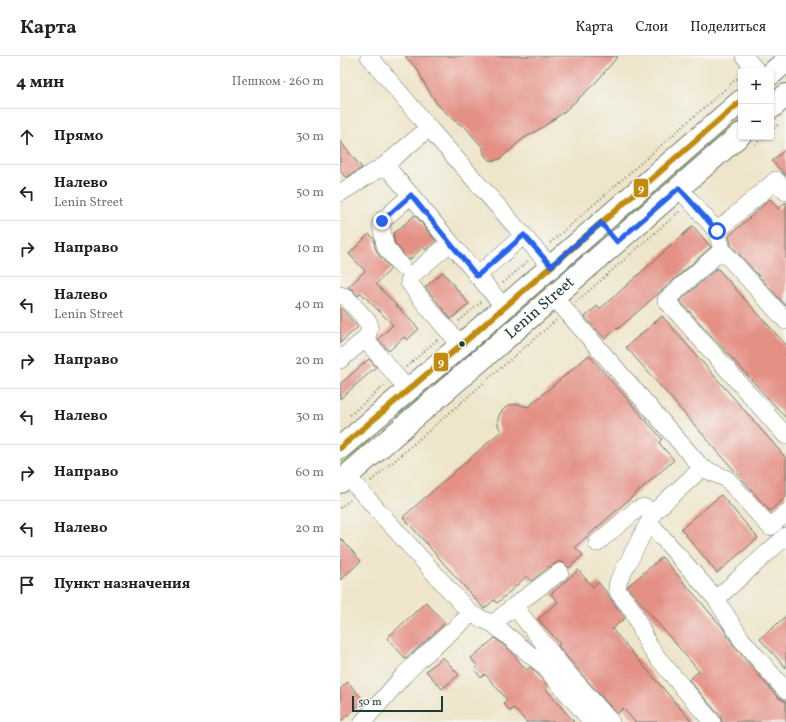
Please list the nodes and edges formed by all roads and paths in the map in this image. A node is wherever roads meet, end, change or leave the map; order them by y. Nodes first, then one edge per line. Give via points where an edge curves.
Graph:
1 (369, 56) edge
2 (744, 56) edge
3 (786, 61) edge
4 (754, 68) edge
5 (774, 71) edge
6 (786, 95) edge
7 (738, 104) edge
8 (774, 105) edge
9 (429, 128) junction
10 (747, 141) edge
11 (386, 165) junction
12 (341, 191) edge
13 (786, 192) edge
14 (411, 195) junction
15 (685, 195) junction
16 (601, 223) junction
17 (717, 231) junction
18 (524, 235) junction
19 (617, 242) junction
20 (450, 243) junction
21 (722, 250) junction
22 (401, 266) dead end
23 (551, 266) junction
24 (477, 276) junction
25 (340, 295) edge
26 (560, 304) junction
27 (504, 307) junction
28 (786, 321) edge
29 (365, 339) junction
30 (461, 345) junction
31 (340, 360) edge
32 (408, 390) junction
33 (786, 436) edge
34 (340, 448) edge
35 (702, 468) junction
36 (349, 483) edge
37 (340, 508) edge
38 (786, 513) edge
39 (652, 517) junction
40 (770, 527) junction
41 (785, 540) edge
42 (597, 543) dead end
43 (560, 572) dead end
44 (716, 599) junction
45 (514, 606) junction
46 (471, 614) junction
47 (493, 624) junction
48 (786, 691) edge
49 (363, 722) edge
50 (592, 722) edge
51 (611, 722) edge
52 (712, 722) edge

1 - 9 lane
2 - 4 lane
3 - 5 main road
6 - 8 main road
7 - 16 main road, Lenin Street
9 - 11 lane
9 - 18 lane
10 - 15 main road, Lenin Street
11 - 12 lane
11 - 14 lane
13 - 17 lane via 776,180
14 - 20 lane
14 - 22 lane via 381,224 385,245
15 - 17 lane
15 - 19 main road, Lenin Street
15 - 26 path
16 - 19 main road
16 - 23 main road, Lenin Street
17 - 21 lane
18 - 23 lane
18 - 24 lane
19 - 26 main road, Lenin Street
20 - 24 lane
20 - 30 lane via 411,276 410,282 430,310
21 - 28 lane
21 - 33 lane via 666,300
23 - 27 main road, Lenin Street
24 - 27 lane
25 - 29 lane via 346,297 369,323 369,333
26 - 35 lane
26 - 36 main road, Lenin Street
26 - 36 path
27 - 30 main road, Lenin Street
29 - 31 lane
29 - 32 lane
30 - 32 main road, Lenin Street
32 - 34 main road, Lenin Street
35 - 39 lane
35 - 40 lane via 727,479
36 - 37 path
36 - 46 lane
38 - 40 lane
39 - 42 lane via 645,507 641,507
39 - 44 lane
39 - 52 lane via 617,588 633,611 649,646
40 - 41 lane
41 - 44 lane
43 - 45 lane
44 - 48 lane via 742,640
45 - 47 lane
45 - 51 lane via 564,669
46 - 47 lane
46 - 49 lane via 404,675
47 - 50 lane via 543,665

